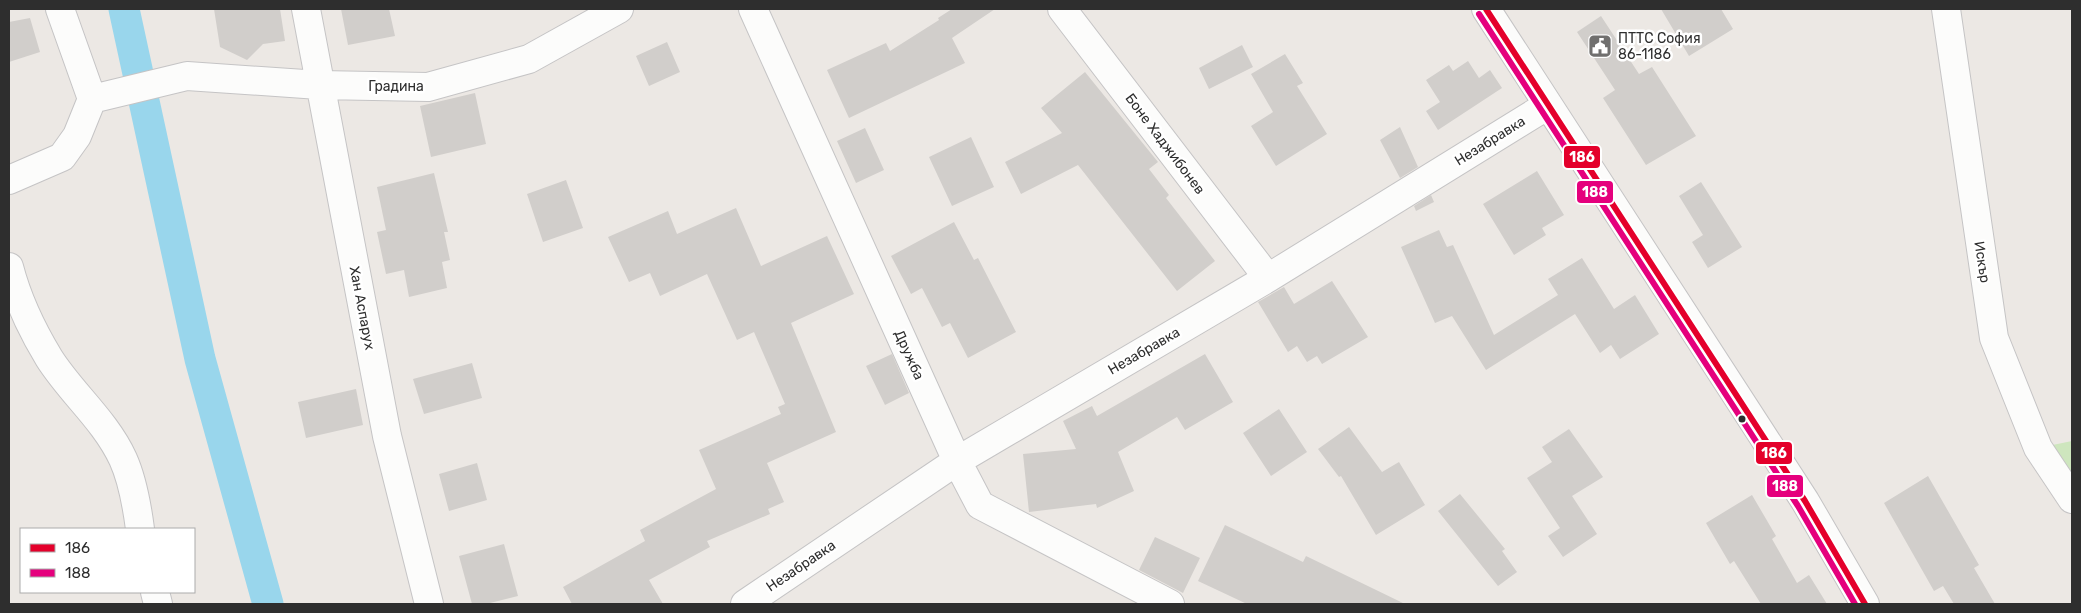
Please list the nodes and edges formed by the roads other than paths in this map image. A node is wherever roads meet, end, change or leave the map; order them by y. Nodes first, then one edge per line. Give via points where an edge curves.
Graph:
1 (60, 9) edge
2 (306, 9) edge
3 (618, 9) edge
4 (753, 9) edge
5 (1062, 9) edge
6 (1486, 9) edge
7 (1946, 9) edge
8 (319, 85) junction
9 (92, 99) junction
10 (1548, 105) junction
11 (11, 183) edge
12 (9, 267) edge
13 (1268, 278) junction
14 (957, 461) junction
15 (2072, 499) edge
16 (140, 528) edge
17 (429, 604) edge
18 (745, 604) edge
19 (1170, 604) edge
20 (1865, 604) edge

1 - 9 street
2 - 8 street, Хан Аспарух
3 - 8 street, Градина via 529,59 428,87
4 - 14 street, Дружба
5 - 13 street, Боне Хаджибонев
6 - 10 street
7 - 15 street, Искър via 1994,338 2038,448
8 - 9 street, Градина via 187,76
8 - 17 street, Хан Аспарух via 387,436
9 - 11 street via 77,136 62,158
10 - 13 street, Незабравка
10 - 20 street via 1805,501
12 - 16 street via 26,313 50,358 102,424 123,459 136,499
13 - 14 street, Незабравка
14 - 18 street, Незабравка
14 - 19 street, Дружба via 980,504

